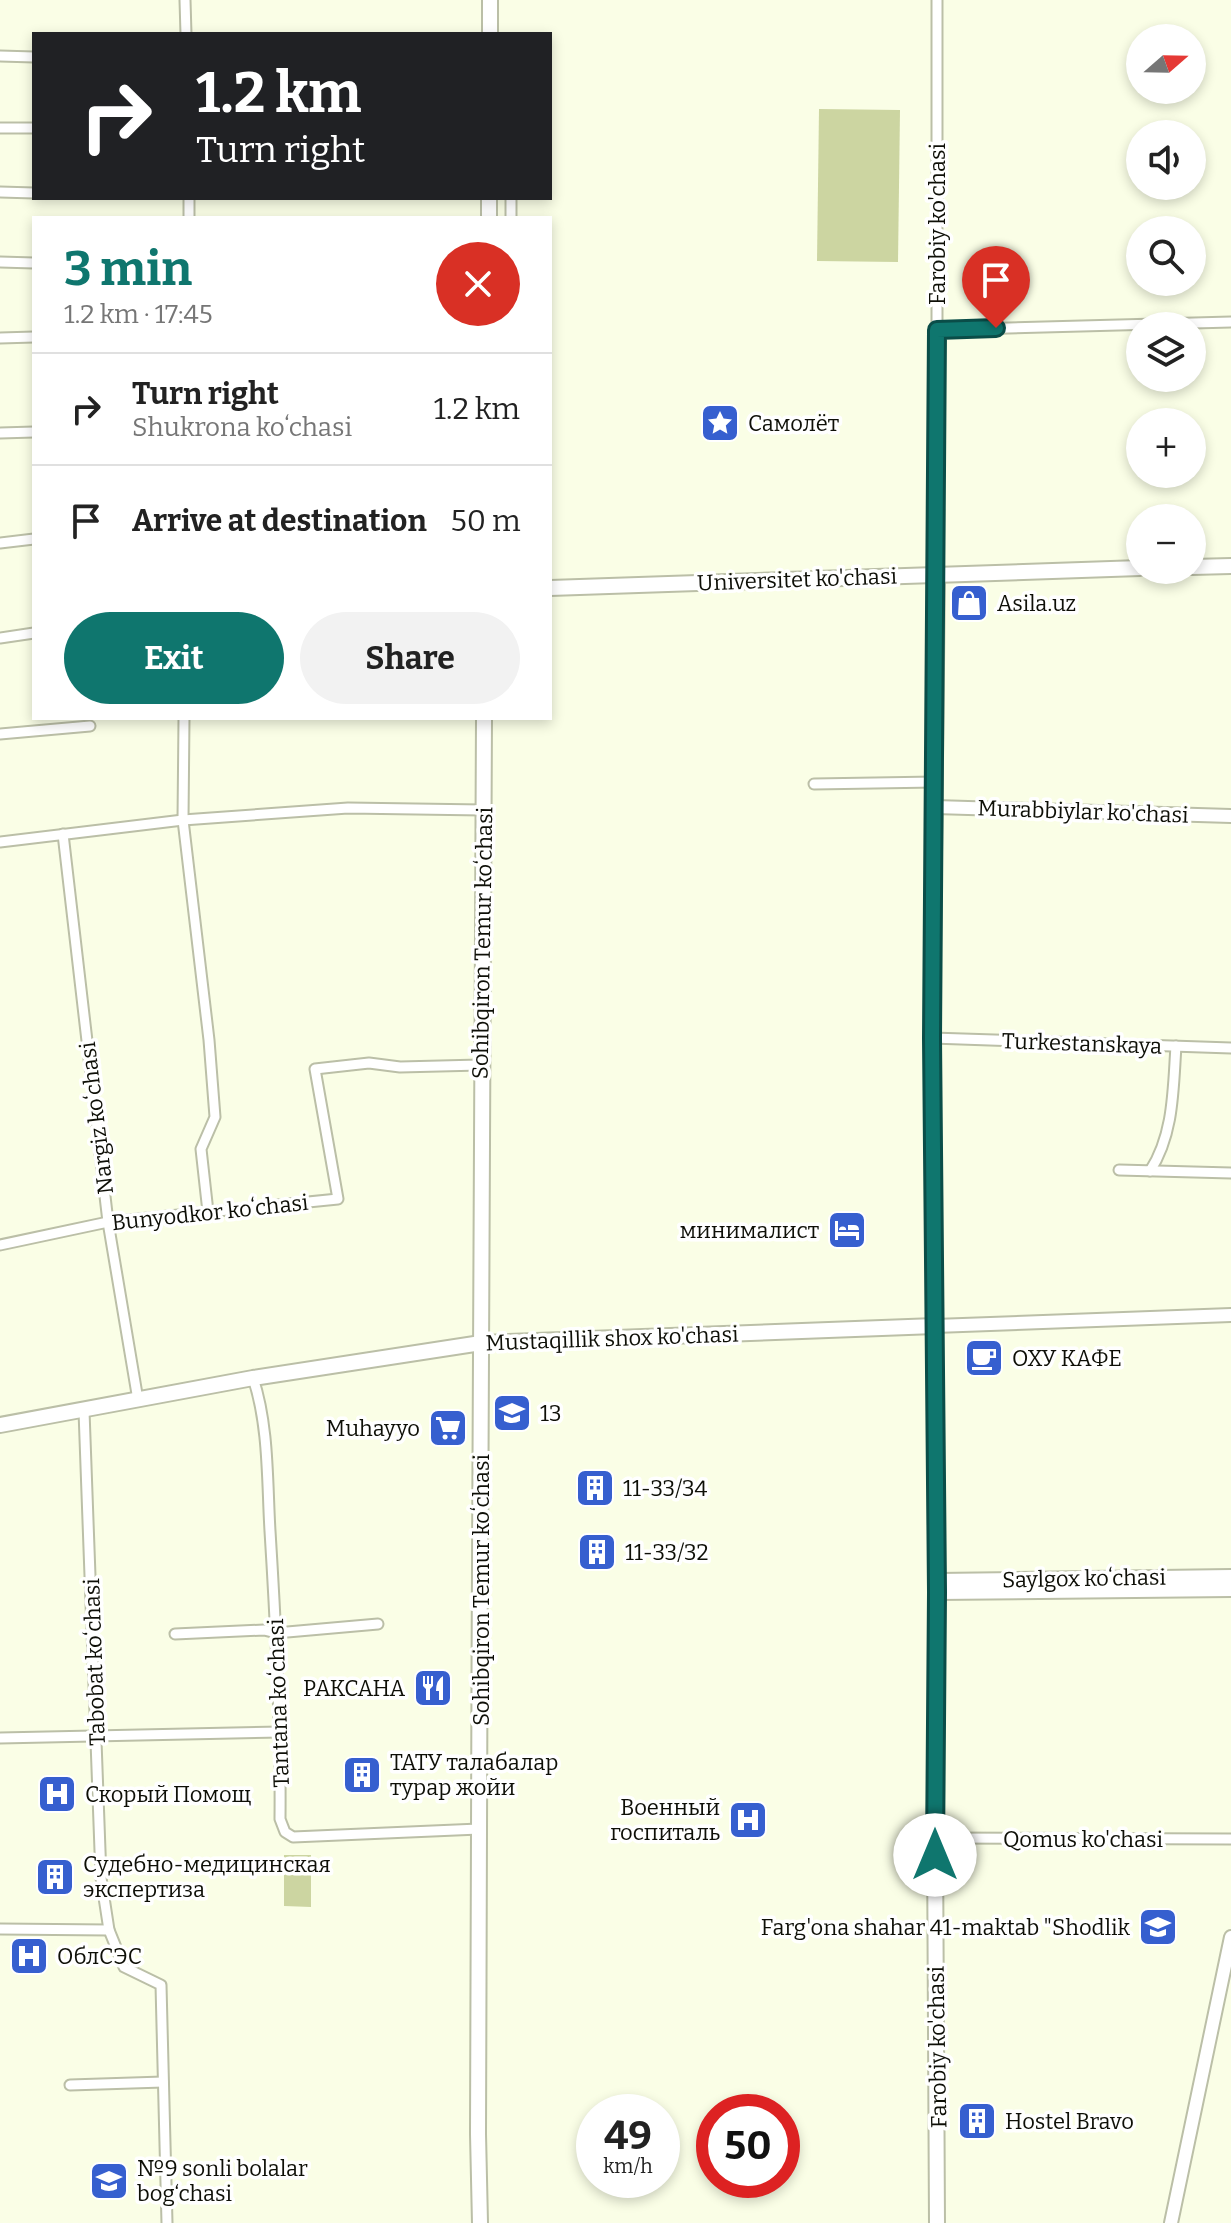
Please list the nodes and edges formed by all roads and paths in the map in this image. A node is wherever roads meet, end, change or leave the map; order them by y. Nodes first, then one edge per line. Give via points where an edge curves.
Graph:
1 (185, 0) edge
2 (490, 0) edge
3 (937, 0) edge
4 (186, 32) edge
5 (490, 32) edge
6 (0, 56) edge
7 (32, 57) edge
8 (0, 128) edge
9 (32, 128) edge
10 (0, 192) edge
11 (32, 193) edge
12 (0, 262) edge
13 (32, 263) edge
14 (1231, 322) edge
15 (937, 330) junction
16 (32, 337) edge
17 (0, 338) edge
18 (32, 432) edge
19 (0, 433) edge
20 (32, 539) edge
21 (0, 543) edge
22 (1231, 566) edge
23 (1206, 567) edge
24 (1126, 568) edge
25 (937, 574) junction
26 (552, 588) edge
27 (32, 633) edge
28 (0, 638) edge
29 (184, 720) edge
30 (484, 720) edge
31 (90, 726) dead end
32 (0, 734) edge
33 (935, 782) junction
34 (814, 784) dead end
35 (935, 807) junction
36 (483, 810) junction
37 (1231, 816) edge
38 (183, 820) junction
39 (63, 834) junction
40 (0, 842) edge
41 (932, 1038) junction
42 (1176, 1046) junction
43 (1231, 1048) edge
44 (480, 1065) junction
45 (1119, 1170) dead end
46 (1150, 1171) junction
47 (1231, 1173) edge
48 (208, 1212) junction
49 (108, 1222) junction
50 (0, 1245) edge
51 (1231, 1315) edge
52 (935, 1326) junction
53 (481, 1343) junction
54 (253, 1378) junction
55 (138, 1400) junction
56 (84, 1411) junction
57 (0, 1425) edge
58 (1231, 1577) edge
59 (937, 1586) junction
60 (1231, 1589) edge
61 (378, 1624) dead end
62 (276, 1633) junction
63 (175, 1634) dead end
64 (281, 1732) junction
65 (96, 1737) junction
66 (0, 1738) edge
67 (479, 1829) junction
68 (935, 1838) junction
69 (1231, 1839) edge
70 (0, 1929) edge
71 (109, 1930) junction
72 (1231, 1937) edge
73 (163, 2082) junction
74 (70, 2085) dead end
75 (167, 2223) edge
76 (480, 2223) edge
77 (937, 2223) edge
78 (1171, 2223) edge

1 - 4 street
2 - 5 main road
3 - 15 street, Farobiy ko'chasi
6 - 7 street
8 - 9 street
10 - 11 street
12 - 13 street
14 - 15 street
15 - 25 street, Farobiy ko'chasi
16 - 17 street
18 - 19 street
20 - 21 street
22 - 23 main road
24 - 25 main road, Universitet ko'chasi
25 - 26 main road, Universitet ko'chasi
25 - 33 main road, Farobiy ko'chasi
27 - 28 street
29 - 38 street
30 - 36 main road, Sohibqiron Temur koʻchasi
31 - 32 street
33 - 34 street
33 - 35 main road, Farobiy ko'chasi
35 - 37 street, Murabbiylar ko'chasi
35 - 41 main road, Farobiy ko'chasi
36 - 38 street via 348,808
36 - 44 main road, Sohibqiron Temur koʻchasi
38 - 39 street
38 - 48 street via 215,1117 201,1149
39 - 40 street
39 - 49 street, Nargiz koʻchasi
41 - 42 street, Turkestanskaya
41 - 52 main road, Farobiy ko'chasi
42 - 43 street, Turkestanskaya
42 - 46 street via 1170,1123
44 - 48 street, Bunyodkor koʻchasi via 369,1063 315,1069 338,1199
44 - 53 main road, Sohibqiron Temur koʻchasi
45 - 46 street
46 - 47 street
48 - 49 street, Bunyodkor koʻchasi
49 - 50 street, Bunyodkor koʻchasi
49 - 55 street, Nargiz koʻchasi
51 - 52 street, Mustaqillik shox ko'chasi
52 - 53 main road, Mustaqillik shox ko'chasi
52 - 59 main road, Farobiy ko'chasi
53 - 54 main road, Mustaqillik shox ko'chasi
53 - 67 main road, Sohibqiron Temur koʻchasi
54 - 55 main road, Mustaqillik shox ko'chasi
54 - 62 street, Tantana koʻchasi via 261,1402
55 - 56 main road, Mustaqillik shox ko'chasi
56 - 57 main road, Mustaqillik shox ko'chasi
56 - 65 street, Tabobat koʻchasi
58 - 59 main road, Saylgox koʻchasi
59 - 60 main road, Saylgox koʻchasi
59 - 68 main road, Farobiy ko'chasi
61 - 62 street
62 - 63 street
62 - 64 street, Tantana koʻchasi
64 - 65 street
64 - 67 street, Tantana koʻchasi via 280,1819 293,1837
65 - 66 street
65 - 71 street, Tabobat koʻchasi via 101,1878
67 - 76 main road, Sohibqiron Temur koʻchasi
68 - 69 street, Qomus ko'chasi
68 - 77 main road, Farobiy ko'chasi
70 - 71 street
71 - 73 street, Tabobat koʻchasi via 124,1967 161,1985
72 - 78 street
73 - 74 street
73 - 75 street, Tabobat koʻchasi

